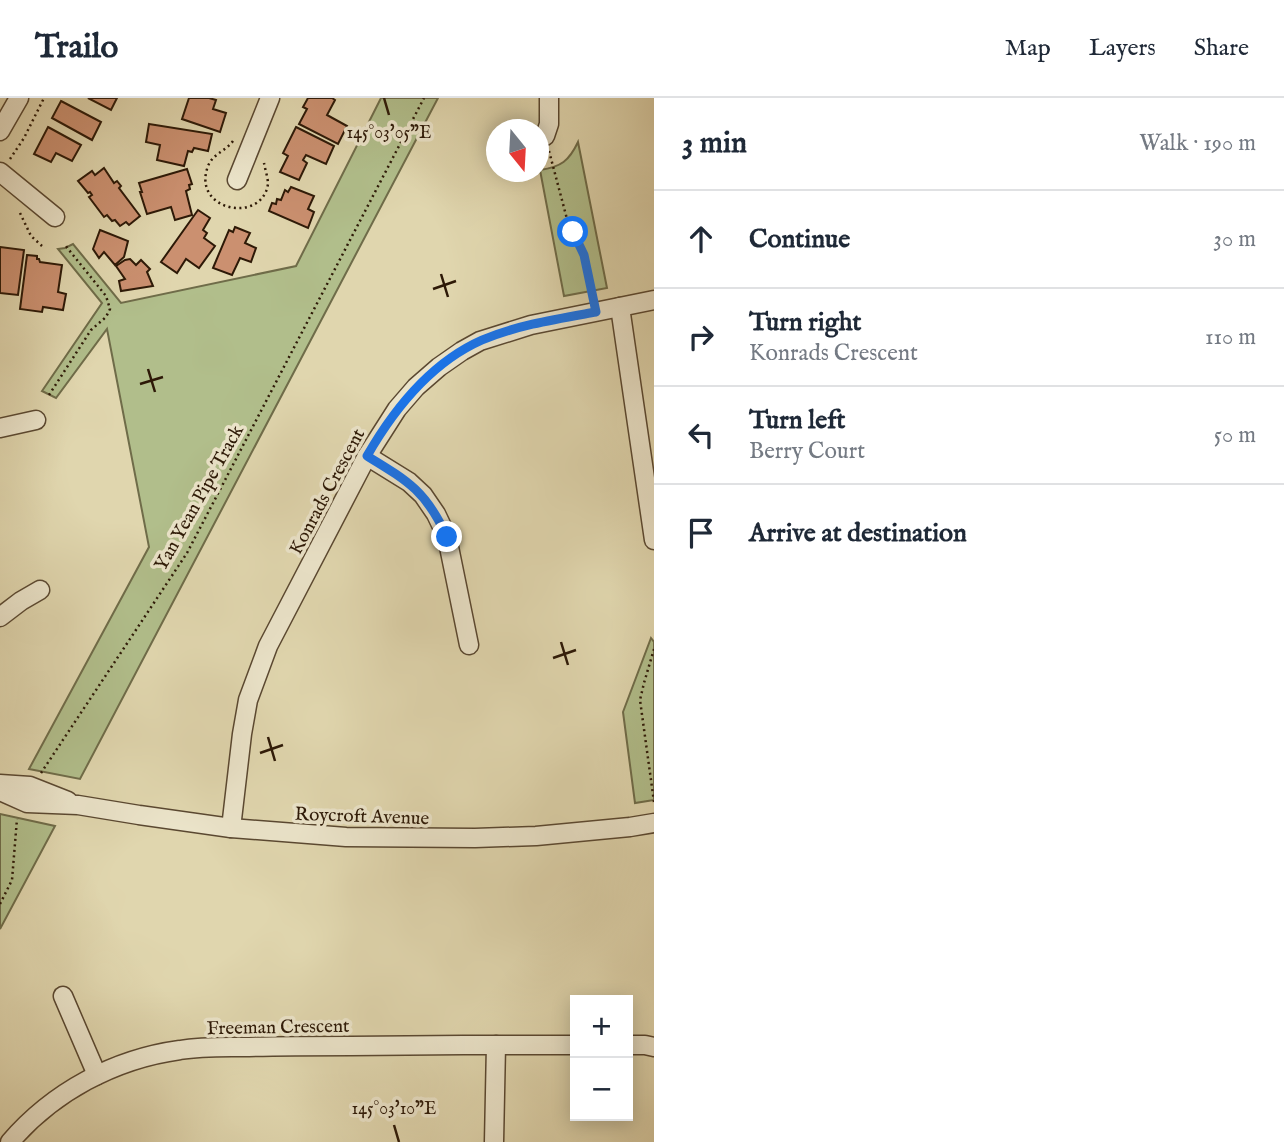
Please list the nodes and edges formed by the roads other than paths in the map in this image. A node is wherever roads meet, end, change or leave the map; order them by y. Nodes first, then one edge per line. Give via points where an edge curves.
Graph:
1 (19, 98) edge
2 (270, 98) edge
3 (549, 98) edge
4 (549, 119) edge
5 (0, 131) edge
6 (3, 168) edge
7 (237, 180) dead end
8 (55, 217) dead end
9 (654, 300) edge
10 (620, 307) junction
11 (36, 420) dead end
12 (0, 428) edge
13 (367, 456) junction
14 (654, 540) edge
15 (40, 590) dead end
16 (0, 617) edge
17 (469, 645) dead end
18 (0, 784) edge
19 (0, 792) edge
20 (29, 795) junction
21 (651, 825) edge
22 (231, 828) junction
23 (63, 996) dead end
24 (496, 1045) junction
25 (570, 1045) edge
26 (97, 1075) junction
27 (10, 1142) edge
28 (494, 1142) edge

1 - 5 street
2 - 7 street
3 - 4 street
6 - 8 street
9 - 10 street, Konrads Crescent
10 - 13 street, Konrads Crescent via 531,324 462,351 416,387
10 - 14 street
11 - 12 street
13 - 17 street via 409,482 436,514 447,537
13 - 22 street, Konrads Crescent via 268,646 248,700
15 - 16 street
18 - 20 street, Roycroft Avenue
19 - 20 street, Roycroft Avenue
20 - 22 street, Roycroft Avenue via 43,805 78,805
21 - 22 street, Roycroft Avenue via 463,839 346,837
23 - 26 street
24 - 25 street, Freeman Crescent
24 - 26 street, Freeman Crescent via 209,1047 157,1054
24 - 28 street
26 - 27 street, Freeman Crescent via 55,1100

